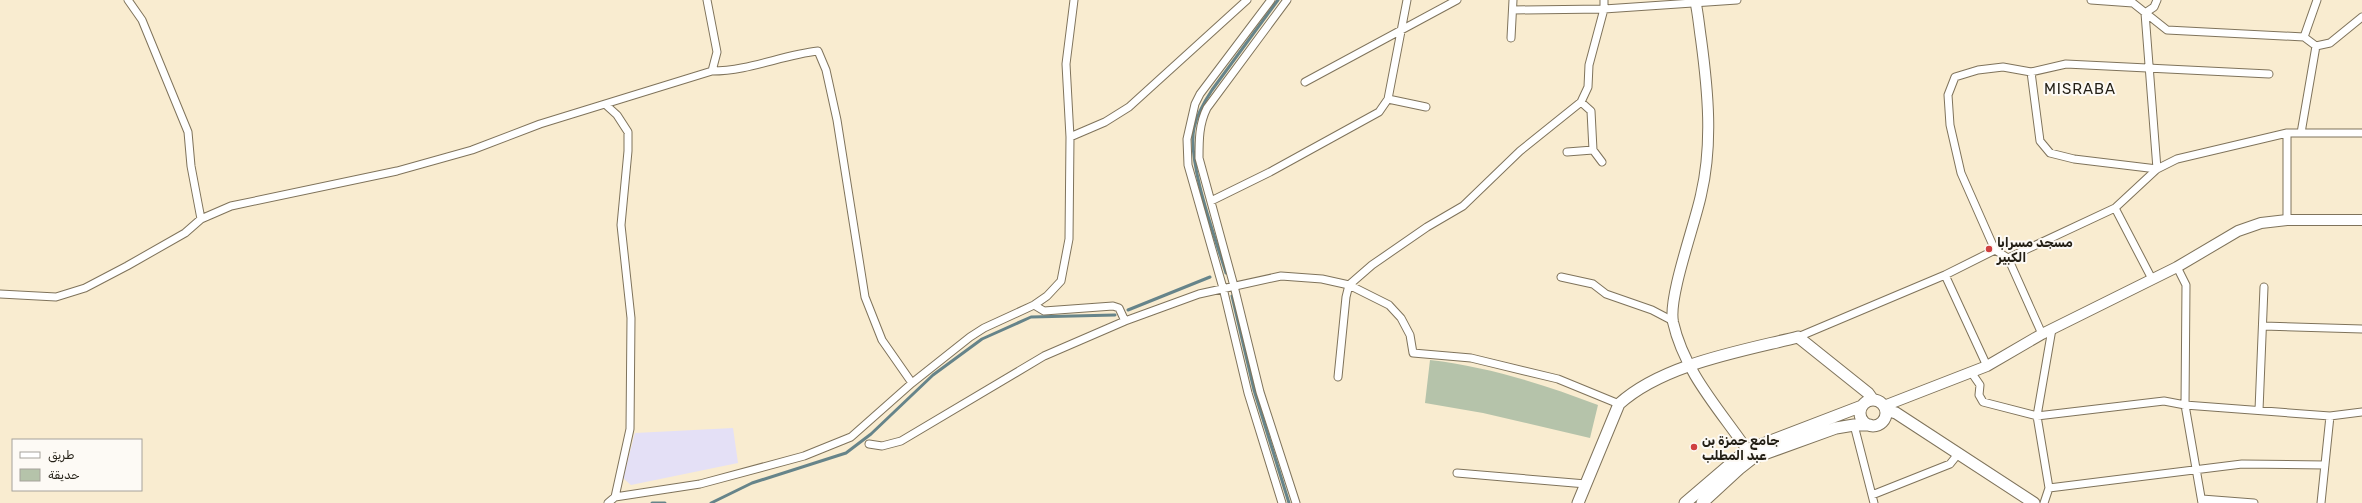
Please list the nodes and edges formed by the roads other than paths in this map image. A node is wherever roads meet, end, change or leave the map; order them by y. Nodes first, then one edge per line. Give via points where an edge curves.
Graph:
1 (128, 0) edge
2 (707, 0) edge
3 (1074, 0) edge
4 (1247, 0) edge
5 (1271, 0) edge
6 (1287, 0) edge
7 (1407, 0) edge
8 (1457, 0) edge
9 (1513, 0) edge
10 (1604, 0) edge
11 (1737, 0) edge
12 (2091, 0) edge
13 (2157, 0) edge
14 (2317, 0) edge
15 (1695, 2) edge
16 (1604, 9) junction
17 (1513, 10) junction
18 (2145, 13) junction
19 (2362, 17) edge
20 (1403, 29) junction
21 (1511, 38) dead end
22 (2304, 38) junction
23 (2316, 46) junction
24 (2149, 68) junction
25 (712, 71) junction
26 (2031, 72) junction
27 (2269, 74) dead end
28 (1305, 82) dead end
29 (1388, 100) junction
30 (1581, 102) junction
31 (606, 105) junction
32 (1426, 107) dead end
33 (2287, 133) junction
34 (2301, 133) junction
35 (2362, 133) edge
36 (1070, 137) junction
37 (1593, 150) junction
38 (1567, 152) dead end
39 (1602, 162) dead end
40 (2157, 169) junction
41 (1211, 201) junction
42 (2115, 208) junction
43 (201, 219) junction
44 (2287, 220) junction
45 (2362, 220) edge
46 (1995, 250) junction
47 (2008, 258) junction
48 (2177, 267) junction
49 (1945, 275) junction
50 (1561, 277) dead end
51 (2152, 279) junction
52 (1349, 285) junction
53 (1234, 286) junction
54 (2264, 286) dead end
55 (1223, 288) junction
56 (0, 294) edge
57 (1034, 305) junction
58 (1125, 321) junction
59 (1673, 321) junction
60 (2262, 326) junction
61 (2052, 329) junction
62 (2362, 329) edge
63 (2042, 334) junction
64 (1798, 337) junction
65 (1689, 366) junction
66 (1987, 366) junction
67 (1971, 372) junction
68 (1338, 377) dead end
69 (912, 383) junction
70 (1873, 400) junction
71 (1619, 404) junction
72 (2185, 405) junction
73 (1862, 406) junction
74 (1885, 408) junction
75 (2259, 410) junction
76 (2362, 412) edge
77 (2037, 416) junction
78 (2330, 416) junction
79 (1854, 425) junction
80 (1870, 426) junction
81 (870, 444) dead end
82 (1750, 454) junction
83 (1958, 454) junction
84 (2325, 465) junction
85 (2197, 468) junction
86 (1457, 473) dead end
87 (1586, 484) junction
88 (2049, 488) junction
89 (1872, 495) junction
90 (615, 497) junction
91 (2202, 501) edge
92 (608, 503) edge
93 (1282, 503) edge
94 (1296, 503) edge
95 (1578, 503) edge
96 (1685, 503) edge
97 (1702, 503) edge
98 (1874, 503) edge
99 (2034, 503) edge
100 (2044, 503) edge
101 (2254, 503) edge
102 (2321, 503) edge

1 - 43 street via 142,20 188,132 191,166
2 - 25 street via 717,52
3 - 36 street via 1066,64
4 - 36 street via 1129,107 1106,122
5 - 55 street via 1200,94 1192,114 1187,139 1188,165
6 - 41 street via 1215,96 1202,119 1199,158
7 - 20 street
8 - 20 street
9 - 17 street
10 - 16 street
11 - 15 street
12 - 18 street via 2133,3
13 - 18 street via 2154,7
14 - 22 street
15 - 16 street
15 - 59 street via 1705,67 1708,111 1707,163 1702,194 1673,301
16 - 17 street
16 - 30 street via 1589,65 1588,87
17 - 21 street
18 - 22 street via 2167,30
18 - 24 street
19 - 23 street via 2330,43
20 - 28 street
20 - 29 street
22 - 23 street
23 - 34 street
24 - 26 street via 2066,64
24 - 27 street
24 - 40 street
25 - 31 street
25 - 69 street via 733,71 798,53 818,51 826,70 838,120 865,297 882,340
26 - 40 street via 2040,141 2050,153 2074,159
26 - 46 street via 2003,67 1978,70 1955,78 1948,95 1950,125 1961,173
29 - 32 street
29 - 41 street via 1379,112
30 - 37 street via 1591,111
30 - 52 street via 1520,151 1463,206 1372,265
31 - 43 street via 540,124 472,150 397,171 231,206
31 - 90 street via 617,115 628,132 621,225 631,318 630,429
33 - 34 street
33 - 40 street via 2177,159
33 - 44 street
34 - 35 street
36 - 57 street via 1069,239 1061,281
37 - 38 street
37 - 39 street
40 - 42 street
41 - 53 street
42 - 47 street
42 - 51 street
43 - 56 street via 178,236 85,288 56,297
44 - 45 street
44 - 48 street via 2261,223 2238,231
46 - 47 street
46 - 49 street
47 - 63 street
48 - 51 street
48 - 72 street via 2186,285
49 - 64 street
49 - 66 street
50 - 59 street via 1593,284 1606,294 1652,310
51 - 61 street
52 - 53 street via 1322,279 1281,276
52 - 68 street
52 - 71 street via 1389,305 1401,318 1410,335 1413,353 1470,358 1558,379
53 - 55 street
53 - 94 street via 1260,392
54 - 60 street
55 - 58 street
55 - 93 street via 1248,393
57 - 58 street via 1044,310 1113,306 1119,308
57 - 69 street via 984,328
58 - 81 street via 1044,356 901,441 882,446
59 - 65 street
60 - 62 street
60 - 75 street
61 - 63 street
61 - 77 street
63 - 66 street
64 - 65 main road via 1710,358
64 - 70 main road via 1868,393
65 - 71 main road via 1631,393
65 - 82 street via 1713,406
66 - 67 street
67 - 74 street
67 - 77 street via 1980,385 1979,395 1983,402
69 - 90 street via 851,437 804,456 700,484
70 - 73 main road
70 - 74 main road
71 - 87 main road
72 - 75 street
72 - 77 street via 2164,401
72 - 85 street
73 - 80 main road via 1861,417
73 - 82 main road
74 - 80 main road via 1882,422
74 - 83 main road
75 - 78 street
76 - 78 street
77 - 88 street
78 - 84 street
79 - 80 main road
79 - 82 main road
79 - 89 street
82 - 96 main road
82 - 97 main road
83 - 89 street via 1950,464
83 - 99 main road
84 - 85 street via 2242,464
84 - 102 street
85 - 88 street
85 - 91 street
86 - 87 street
87 - 95 main road
88 - 100 street
89 - 98 street
90 - 92 street
91 - 101 street

